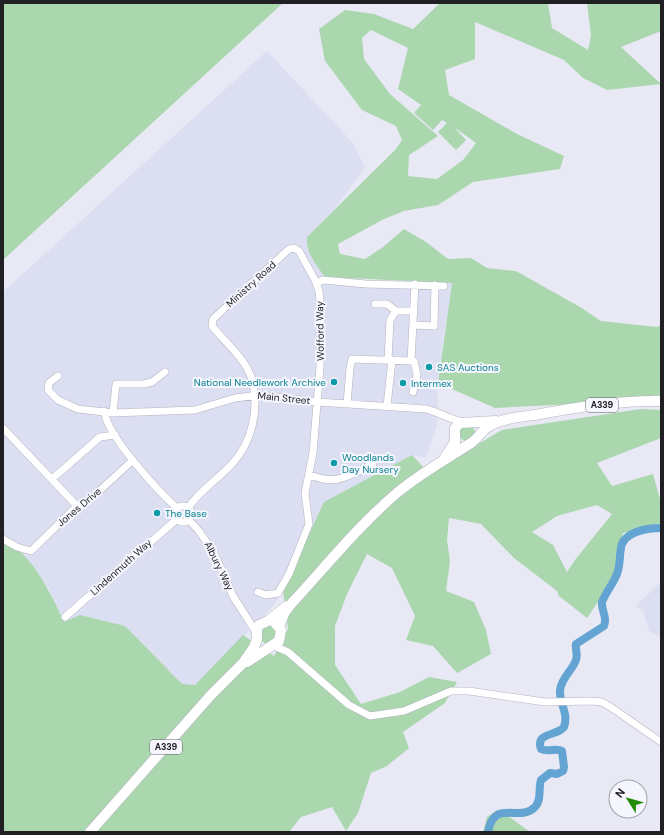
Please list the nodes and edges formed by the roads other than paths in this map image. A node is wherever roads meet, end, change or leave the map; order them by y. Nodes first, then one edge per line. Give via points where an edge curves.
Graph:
1 (289, 249) joint
2 (316, 283) junction
3 (415, 284) junction
4 (435, 285) junction
5 (444, 286) dead end
6 (375, 304) dead end
7 (396, 311) junction
8 (413, 311) junction
9 (413, 325) junction
10 (390, 360) junction
11 (411, 361) junction
12 (165, 372) dead end
13 (58, 376) dead end
14 (413, 392) dead end
15 (254, 395) junction
16 (661, 401) edge
17 (317, 402) junction
18 (347, 404) junction
19 (387, 406) junction
20 (104, 411) junction
21 (113, 412) junction
22 (441, 414) junction
23 (465, 421) junction
24 (502, 421) junction
25 (3, 428) edge
26 (115, 435) junction
27 (455, 436) junction
28 (474, 439) junction
29 (444, 459) junction
30 (132, 460) junction
31 (373, 464) dead end
32 (310, 474) junction
33 (52, 479) junction
34 (78, 506) junction
35 (177, 508) junction
36 (188, 508) junction
37 (177, 519) junction
38 (188, 519) junction
39 (3, 539) edge
40 (258, 592) dead end
41 (292, 603) junction
42 (65, 617) dead end
43 (279, 626) junction
44 (261, 629) junction
45 (275, 644) junction
46 (243, 663) junction
47 (661, 742) edge
48 (90, 832) edge

1 - 2 street, Wofford Way via 299,251
1 - 15 street, Ministry Road via 213,319 212,326 248,371
2 - 3 street via 323,280 366,284
2 - 17 street, Wofford Way via 322,327
3 - 4 street
3 - 8 street
4 - 5 street
4 - 9 street via 434,326
6 - 7 street via 388,304
7 - 8 street
7 - 10 street via 390,320
8 - 9 street
9 - 11 street
10 - 11 street
10 - 18 street via 352,359
10 - 19 street
11 - 14 street via 414,361 417,375
12 - 21 street via 152,382 144,384 116,384
13 - 20 street, Main Street via 49,383 48,390 51,395 78,409
15 - 17 street, Main Street
15 - 21 street, Main Street via 196,410
15 - 36 street via 253,422 244,448 231,466
16 - 24 highway, A339 via 638,401 556,411
17 - 18 street, Main Street
17 - 32 street, Wofford Way
18 - 19 street, Main Street
19 - 22 street, Main Street via 426,408
20 - 21 street, Main Street
20 - 26 street
22 - 23 street, Main Street via 453,420
22 - 27 street
23 - 24 highway, A339
23 - 27 highway via 457,425
23 - 28 highway via 476,428
24 - 28 highway, A339 via 490,425
25 - 33 street
26 - 30 street
26 - 33 street via 100,437
27 - 28 highway via 464,444
27 - 29 highway, A339 via 453,447
28 - 29 highway, A339
29 - 41 highway, A339 via 405,486 372,515
30 - 34 street, Jones Drive via 85,504
30 - 35 street
31 - 32 street via 332,481
32 - 40 street, Wofford Way via 305,493 309,524 289,574 278,593 266,595
33 - 34 street
34 - 39 street, Jones Drive via 31,551
35 - 36 street
35 - 37 street
36 - 38 street
37 - 38 street
37 - 42 street, Lindenmuth Way
38 - 44 street, Albury Way via 214,552 233,596 247,616
41 - 43 highway, A339
41 - 44 highway, A339
43 - 44 highway via 274,622
43 - 45 highway via 282,634
44 - 45 highway via 262,645
44 - 46 highway, A339 via 252,652
45 - 46 highway, A339
45 - 47 street via 288,652 349,705 370,716 404,711 451,691 469,691 545,702 602,702
46 - 48 highway, A339 via 210,696

